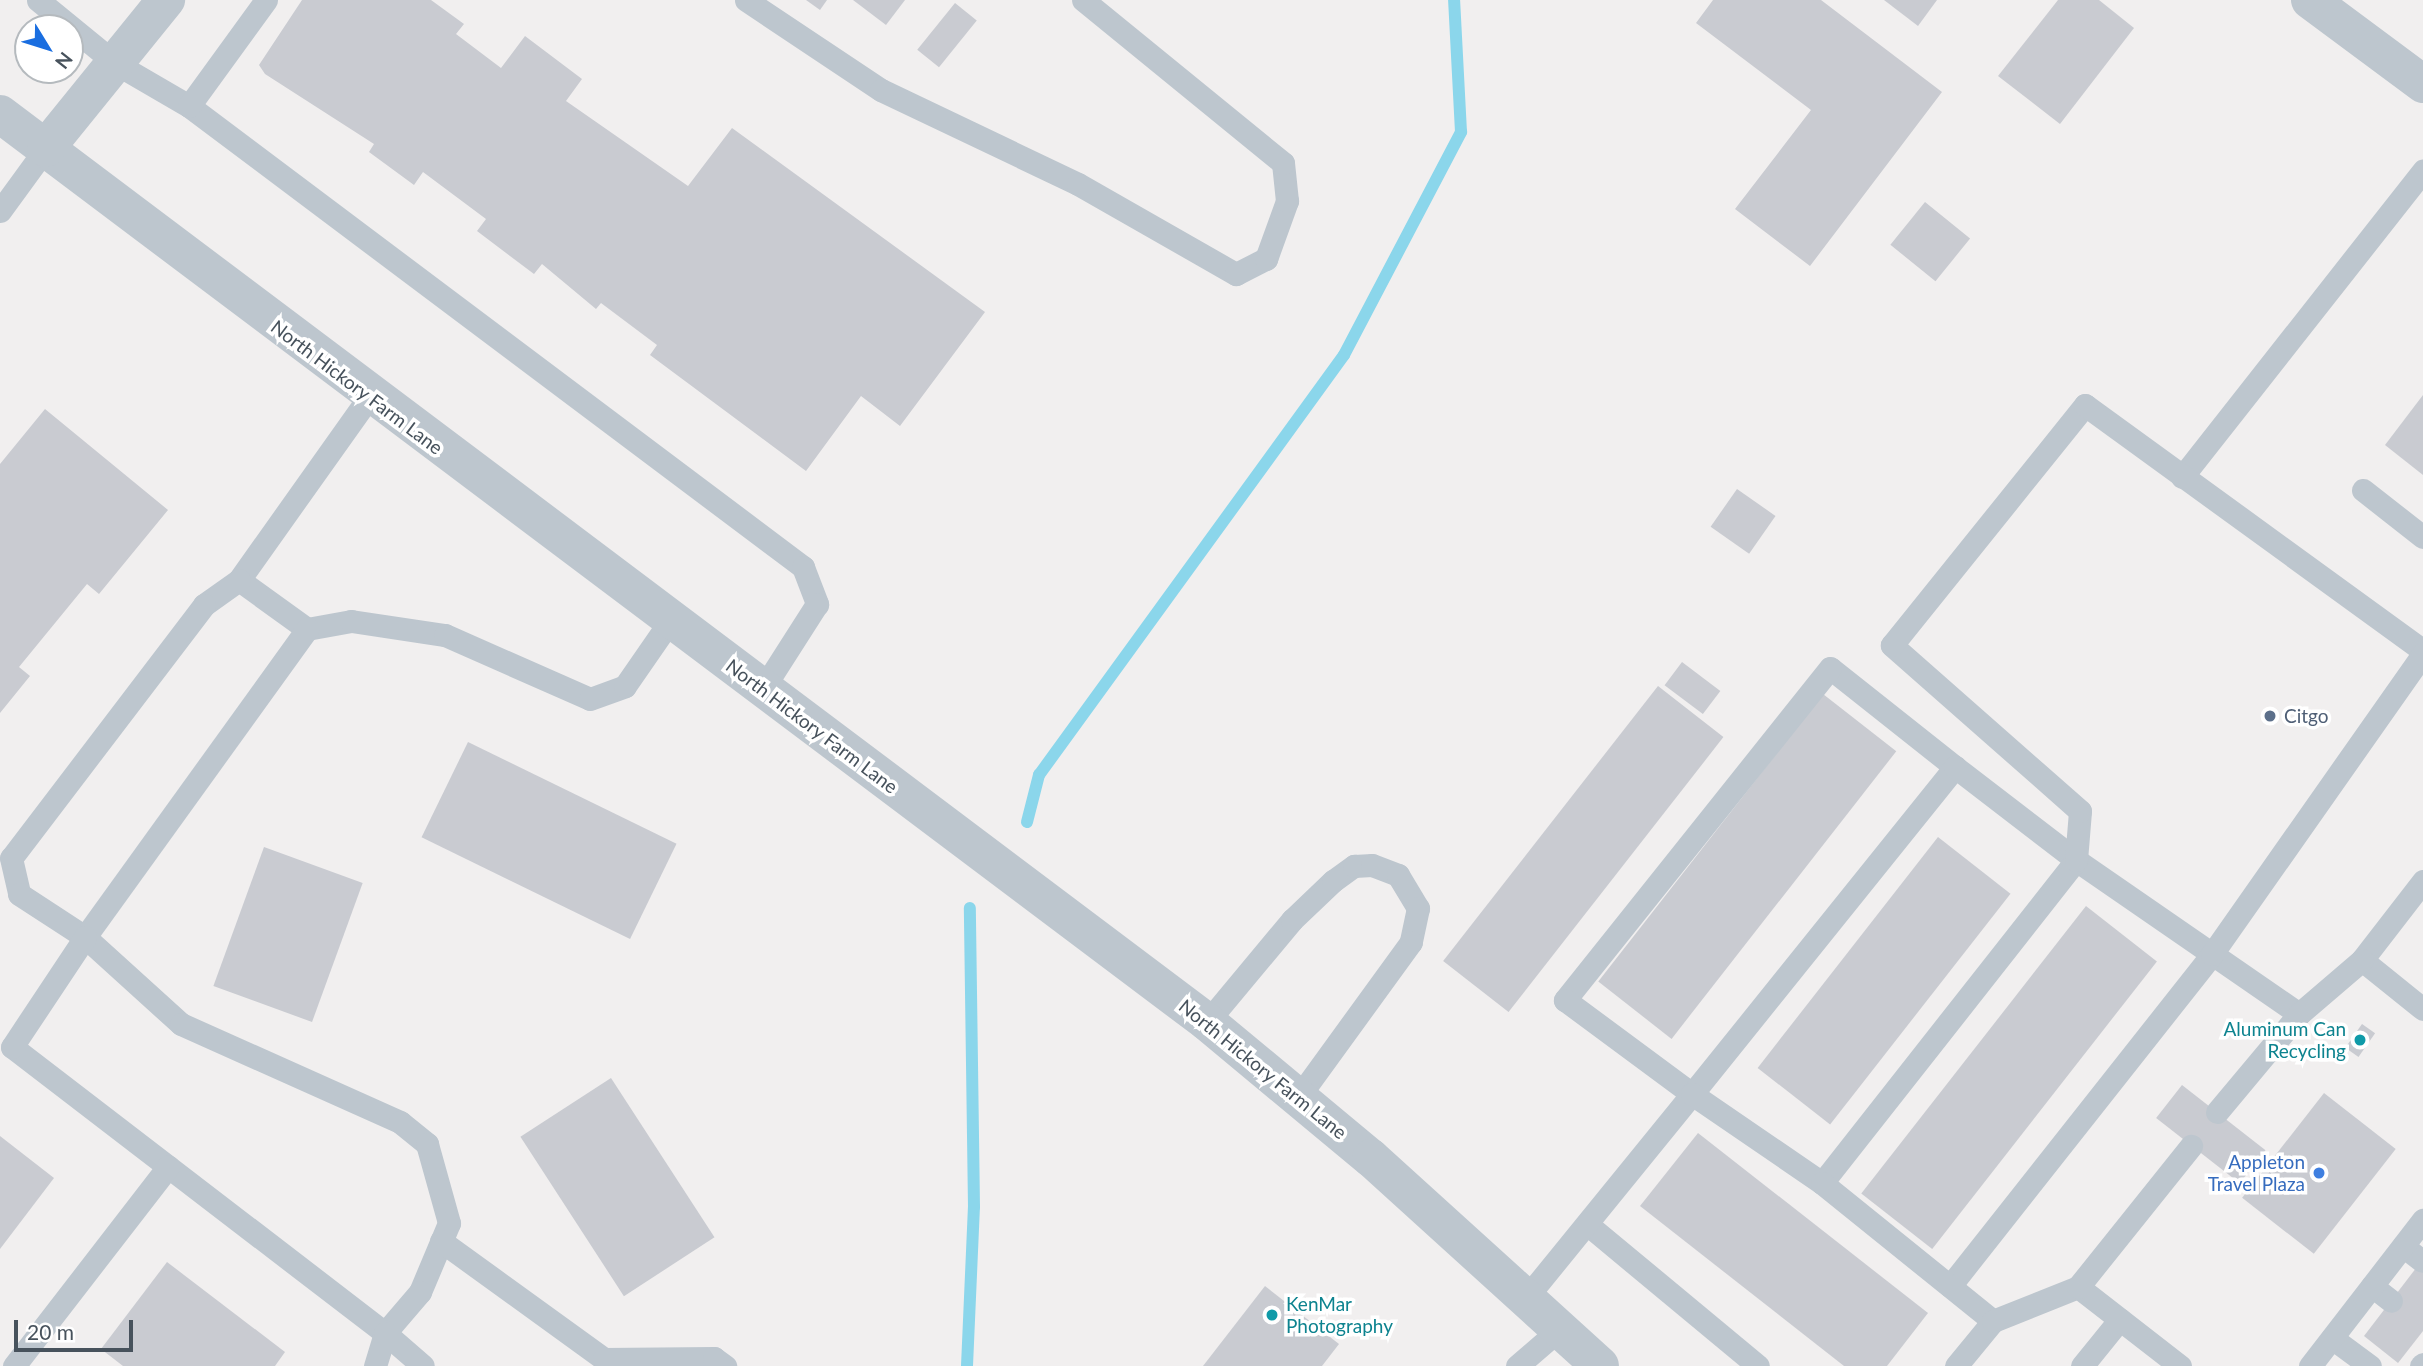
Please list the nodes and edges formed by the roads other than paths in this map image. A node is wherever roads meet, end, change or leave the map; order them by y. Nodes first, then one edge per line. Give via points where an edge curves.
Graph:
1 (38, 0) edge
2 (166, 0) edge
3 (266, 0) edge
4 (746, 0) edge
5 (1083, 0) edge
6 (2310, 0) edge
7 (115, 63) junction
8 (2423, 84) edge
9 (189, 106) junction
10 (0, 114) edge
11 (46, 148) junction
12 (2423, 171) edge
13 (0, 211) edge
14 (369, 397) junction
15 (2182, 477) junction
16 (2363, 489) dead end
17 (2423, 537) edge
18 (239, 580) junction
19 (670, 621) junction
20 (307, 629) junction
21 (2423, 653) edge
22 (762, 690) junction
23 (1955, 767) junction
24 (2076, 860) junction
25 (2423, 881) edge
26 (85, 937) junction
27 (2212, 954) junction
28 (2362, 960) junction
29 (2423, 1009) edge
30 (2299, 1014) junction
31 (1207, 1022) junction
32 (6, 1043) edge
33 (1692, 1094) junction
34 (1300, 1095) junction
35 (2217, 1112) dead end
36 (2190, 1146) dead end
37 (168, 1167) junction
38 (1822, 1183) junction
39 (2423, 1220) edge
40 (1587, 1224) junction
41 (441, 1241) junction
42 (2403, 1246) junction
43 (2422, 1261) edge
44 (1950, 1286) junction
45 (2372, 1286) junction
46 (2078, 1287) junction
47 (1526, 1298) junction
48 (2391, 1301) dead end
49 (2120, 1319) junction
50 (1993, 1321) junction
51 (1559, 1329) junction
52 (385, 1333) junction
53 (2332, 1338) junction
54 (14, 1360) edge
55 (375, 1366) edge
56 (422, 1366) edge
57 (725, 1366) edge
58 (1517, 1366) edge
59 (1600, 1366) edge
60 (1758, 1366) edge
61 (1956, 1366) edge
62 (2082, 1366) edge
63 (2180, 1366) edge
64 (2311, 1366) edge
65 (2370, 1366) edge

1 - 7 lane
2 - 7 street
3 - 9 lane
4 - 5 lane via 880,90 1078,184 1236,274 1266,259 1287,201 1283,163
6 - 8 street
7 - 9 lane
7 - 11 street
9 - 22 lane via 803,567 817,604
10 - 11 street, North Hickory Farm Lane
11 - 13 lane
11 - 14 street, North Hickory Farm Lane
12 - 15 lane
14 - 18 lane
14 - 19 street, North Hickory Farm Lane
15 - 21 lane
15 - 24 lane via 2085,405 1892,645 2080,811
16 - 17 lane
18 - 20 lane
18 - 26 lane via 204,605 11,858 19,894
19 - 20 lane via 625,686 590,699 445,635 351,621
19 - 22 street, North Hickory Farm Lane
20 - 26 lane
21 - 27 lane
22 - 31 street, North Hickory Farm Lane
23 - 24 lane
23 - 33 lane
23 - 33 lane via 1830,668 1565,1000
24 - 27 lane
24 - 38 lane
25 - 28 lane
26 - 32 lane
26 - 41 lane via 181,1024 409,1129 427,1144 449,1223
27 - 30 lane
27 - 44 lane
28 - 29 lane
28 - 30 lane
30 - 35 lane
31 - 34 street, North Hickory Farm Lane
31 - 34 lane via 1292,920 1333,881 1354,866 1372,865 1398,875 1418,908 1411,942
32 - 37 lane
33 - 38 lane
33 - 40 lane
34 - 47 street, North Hickory Farm Lane
36 - 46 lane
37 - 52 lane
37 - 54 lane
38 - 44 lane
39 - 42 lane
40 - 47 lane
40 - 60 lane
41 - 52 lane via 420,1292
41 - 57 lane via 604,1359 714,1359
42 - 43 lane
42 - 45 lane
44 - 50 lane
45 - 48 lane
45 - 53 lane
46 - 49 lane
46 - 50 lane
47 - 51 street, North Hickory Farm Lane
49 - 62 lane
49 - 63 lane
50 - 61 lane
51 - 58 lane
51 - 59 street, North Hickory Farm Lane
52 - 55 lane
52 - 56 lane
53 - 64 lane
53 - 65 lane

